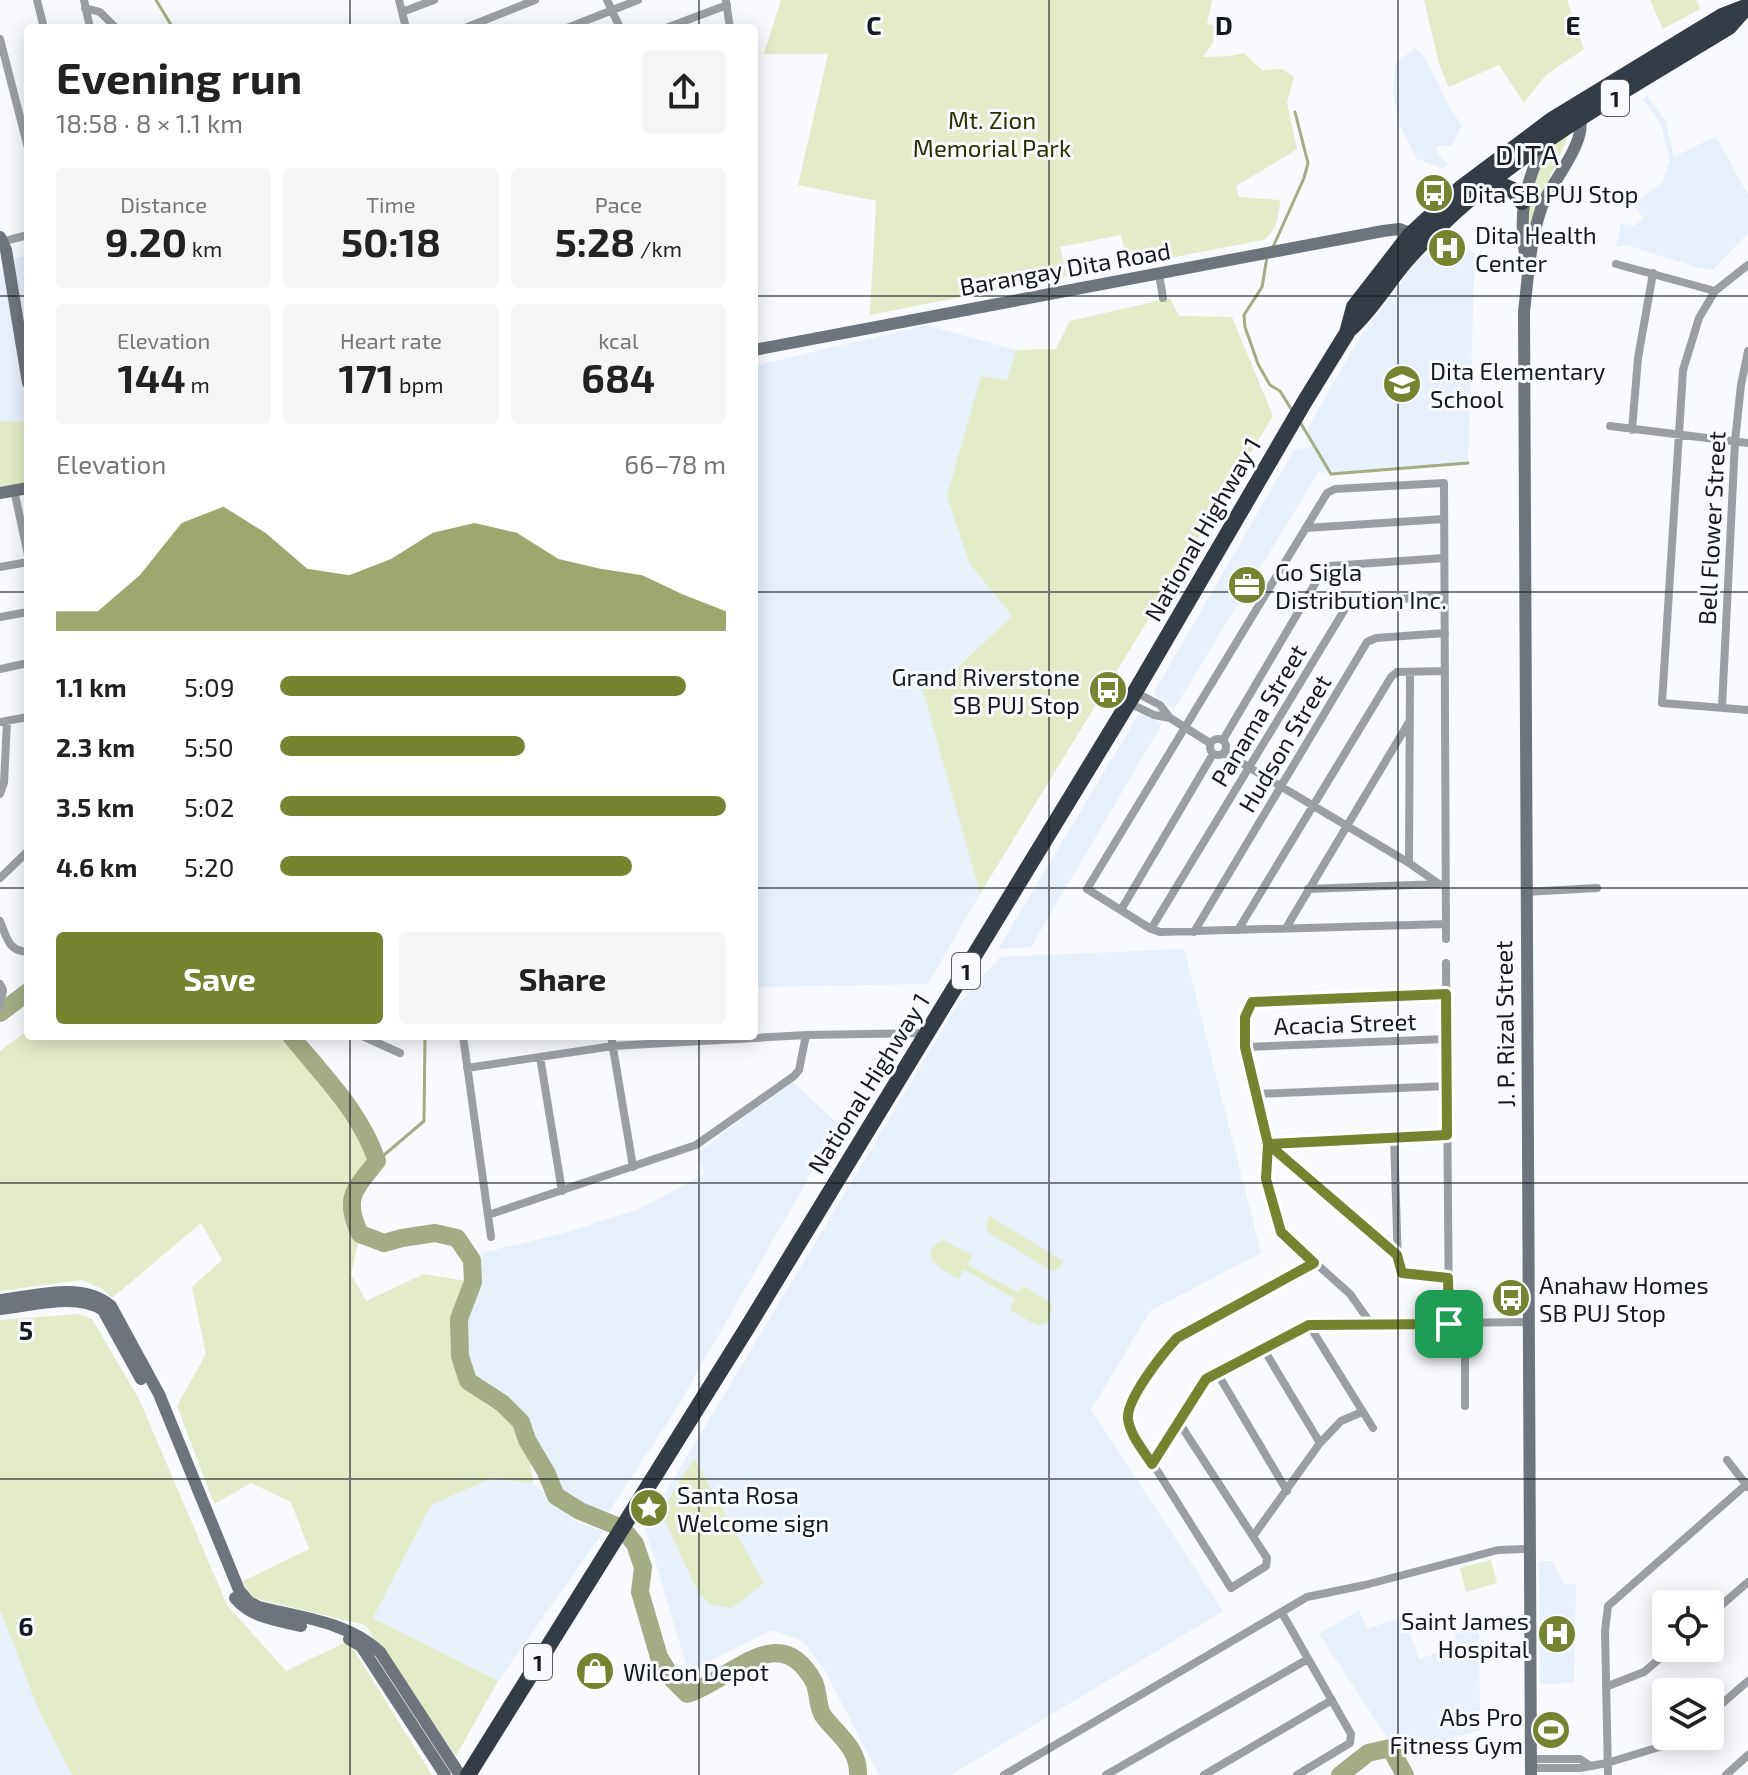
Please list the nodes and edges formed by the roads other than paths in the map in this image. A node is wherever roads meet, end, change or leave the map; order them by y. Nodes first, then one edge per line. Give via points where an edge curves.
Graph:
1 (37, 0) edge
2 (399, 0) edge
3 (434, 0) edge
4 (535, 0) edge
5 (607, 0) edge
6 (638, 0) edge
7 (726, 2) edge
8 (84, 4) edge
9 (1747, 7) edge
10 (612, 10) junction
11 (402, 12) junction
12 (43, 24) edge
13 (89, 24) edge
14 (112, 24) edge
15 (405, 24) edge
16 (475, 24) edge
17 (577, 24) edge
18 (618, 24) edge
19 (675, 24) edge
20 (729, 24) edge
21 (0, 39) edge
22 (1578, 112) junction
23 (1553, 119) junction
24 (24, 132) edge
25 (1544, 142) junction
26 (1491, 181) junction
27 (1522, 202) junction
28 (1383, 231) junction
29 (24, 236) edge
30 (1418, 237) junction
31 (1, 240) edge
32 (1391, 258) junction
33 (3, 261) edge
34 (1616, 264) dead end
35 (1748, 265) edge
36 (1528, 272) junction
37 (1653, 273) junction
38 (1159, 274) junction
39 (1715, 291) junction
40 (1163, 298) dead end
41 (1350, 329) junction
42 (758, 349) edge
43 (1748, 351) edge
44 (24, 363) edge
45 (1610, 426) dead end
46 (1632, 430) junction
47 (1678, 434) junction
48 (1735, 441) junction
49 (1748, 443) edge
50 (24, 489) edge
51 (14, 490) junction
52 (0, 493) edge
53 (1444, 519) junction
54 (1306, 528) junction
55 (24, 536) edge
56 (1444, 558) junction
57 (24, 563) edge
58 (0, 567) edge
59 (1444, 596) junction
60 (24, 613) edge
61 (0, 617) edge
62 (1445, 633) junction
63 (24, 664) edge
64 (0, 669) edge
65 (1445, 671) junction
66 (1410, 672) junction
67 (1132, 697) junction
68 (1722, 708) junction
69 (1748, 710) edge
70 (24, 718) edge
71 (4, 722) edge
72 (1409, 722) junction
73 (1186, 728) junction
74 (1223, 740) junction
75 (1210, 743) junction
76 (1225, 753) junction
77 (1213, 754) junction
78 (1249, 768) junction
79 (1281, 786) junction
80 (0, 794) edge
81 (1313, 805) junction
82 (1348, 826) junction
83 (24, 855) edge
84 (1409, 863) junction
85 (0, 878) edge
86 (1442, 884) junction
87 (1597, 888) dead end
88 (1308, 889) junction
89 (1525, 892) junction
90 (1121, 910) junction
91 (0, 921) edge
92 (1446, 924) junction
93 (1286, 928) junction
94 (1151, 929) junction
95 (1238, 930) junction
96 (1194, 932) junction
97 (1446, 939) dead end
98 (24, 952) edge
99 (1446, 963) dead end
100 (0, 984) edge
101 (1446, 994) junction
102 (0, 1006) edge
103 (927, 1033) junction
104 (806, 1035) junction
105 (758, 1038) edge
106 (1446, 1039) junction
107 (371, 1040) edge
108 (464, 1040) edge
109 (612, 1040) edge
110 (718, 1040) edge
111 (613, 1046) junction
112 (1245, 1047) junction
113 (400, 1053) dead end
114 (540, 1057) junction
115 (467, 1068) junction
116 (1447, 1086) junction
117 (1257, 1094) junction
118 (1447, 1135) junction
119 (1394, 1136) junction
120 (1268, 1144) junction
121 (633, 1167) junction
122 (562, 1191) junction
123 (488, 1215) junction
124 (491, 1237) dead end
125 (1397, 1255) junction
126 (1314, 1263) junction
127 (1448, 1278) junction
128 (0, 1300) edge
129 (0, 1309) edge
130 (1527, 1322) junction
131 (1449, 1324) junction
132 (1465, 1324) junction
133 (1309, 1325) junction
134 (1372, 1325) junction
135 (1263, 1348) junction
136 (1216, 1371) junction
137 (1465, 1406) dead end
138 (1362, 1412) junction
139 (1178, 1421) junction
140 (1373, 1428) dead end
141 (1320, 1443) junction
142 (1727, 1460) dead end
143 (1152, 1464) junction
144 (1747, 1485) edge
145 (1287, 1491) junction
146 (1254, 1535) junction
147 (1528, 1549) junction
148 (1748, 1582) edge
149 (1724, 1603) edge
150 (1282, 1613) junction
151 (1308, 1659) junction
152 (1656, 1662) edge
153 (1748, 1681) edge
154 (1608, 1686) junction
155 (1332, 1700) junction
156 (1724, 1702) edge
157 (416, 1719) junction
158 (1652, 1749) edge
159 (1748, 1755) edge
160 (1607, 1763) junction
161 (1531, 1767) edge
162 (445, 1775) edge
163 (460, 1775) edge
164 (468, 1775) edge
165 (1004, 1775) edge
166 (1106, 1775) edge
167 (1204, 1775) edge
168 (1297, 1775) edge
169 (1608, 1775) edge
170 (1726, 1775) edge

1 - 12 street
2 - 11 street
3 - 11 street
4 - 16 street
5 - 10 street
6 - 10 street
7 - 19 street
7 - 20 street
8 - 13 street
8 - 14 street
9 - 22 highway, National Highway 1 / 1 via 1729,27
10 - 17 street
10 - 18 street
11 - 15 street
21 - 24 street
22 - 23 highway, National Highway 1 / 1
22 - 25 highway, National Highway 1 / 1
22 - 36 street, J. P. Rizal Street via 1580,136 1543,203
23 - 25 street, J. P. Rizal Street
23 - 30 highway, National Highway 1 / 1 via 1461,188
25 - 26 highway, National Highway 1 / 1
25 - 27 street, J. P. Rizal Street
26 - 27 highway via 1513,190
26 - 30 highway, National Highway 1 / 1
27 - 36 street, J. P. Rizal Street
28 - 30 street, Barangay Dita Road via 1399,229
28 - 32 street via 1394,239
28 - 38 street, Barangay Dita Road
29 - 31 street
30 - 32 highway, National Highway 1 / 1
30 - 41 highway, National Highway 1 / 1
31 - 33 street
32 - 41 highway, National Highway 1 / 1 via 1354,307
33 - 44 street
34 - 37 street
35 - 39 street
36 - 89 street, J. P. Rizal Street via 1523,460
37 - 39 street
37 - 46 street
38 - 40 street
38 - 42 street, Barangay Dita Road
39 - 47 street via 1699,318 1683,370
41 - 67 highway, National Highway 1 / 1
43 - 48 street, Bell Flower Street
45 - 46 street
46 - 47 street
47 - 48 street
47 - 68 street via 1662,703
48 - 49 street
48 - 68 street, Bell Flower Street
50 - 51 street
51 - 52 street
51 - 55 street
53 - 54 street
53 - 54 street via 1444,483 1335,489 1327,493
53 - 56 street
54 - 73 street
56 - 59 street
56 - 74 street via 1330,566
57 - 58 street
59 - 62 street
59 - 78 street, Panama Street via 1348,604
60 - 61 street
62 - 65 street
62 - 79 street, Hudson Street via 1367,642
63 - 64 street
65 - 66 street
65 - 86 street
66 - 72 street
66 - 81 street via 1391,677
67 - 73 street via 1154,715
67 - 103 highway, National Highway 1 / 1
68 - 69 street
70 - 71 street
71 - 80 street
72 - 82 street
72 - 84 street
73 - 75 street
73 - 90 street via 1087,889
74 - 75 street
74 - 76 street
75 - 77 street
76 - 77 street
76 - 78 street
77 - 90 street
78 - 79 street
78 - 94 street, Panama Street
79 - 81 street
79 - 96 street, Hudson Street
81 - 82 street
81 - 95 street
82 - 84 street
82 - 88 street
83 - 85 street
84 - 86 street
86 - 88 street
86 - 92 street
87 - 89 street
88 - 93 street
89 - 130 street, J. P. Rizal Street
90 - 94 street
91 - 98 street via 10,946
92 - 93 street
92 - 97 street
93 - 95 street
94 - 96 street
95 - 96 street
99 - 101 street
100 - 102 street
101 - 106 street
101 - 112 street via 1252,1002 1245,1017
103 - 104 street
103 - 164 highway, National Highway 1 / 1
104 - 105 street
104 - 121 street via 794,1076 696,1145
106 - 112 street, Acacia Street
106 - 116 street
107 - 113 street
108 - 115 street
109 - 111 street
110 - 111 street
111 - 114 street
111 - 121 street
112 - 117 street
114 - 115 street
114 - 122 street
115 - 123 street
116 - 117 street
116 - 118 street
117 - 120 street
118 - 119 street
118 - 127 street
119 - 120 street
119 - 125 street
120 - 125 street
120 - 126 street via 1266,1179 1281,1232
121 - 122 street
122 - 123 street
123 - 124 street
125 - 127 street via 1402,1273
126 - 134 street via 1350,1294
126 - 143 street via 1177,1338 1160,1357 1128,1418
127 - 131 street
128 - 157 street via 86,1292 111,1306 159,1394 239,1590 259,1607 366,1639 380,1652
129 - 157 street via 84,1301 103,1310 152,1399 234,1597 245,1610 260,1616 342,1636 361,1646
130 - 132 street
130 - 147 street, J. P. Rizal Street
131 - 132 street
131 - 134 street
132 - 137 street
133 - 134 street
133 - 135 street
133 - 138 street
135 - 136 street
135 - 141 street
136 - 139 street
136 - 145 street
138 - 140 street
138 - 141 street via 1341,1421
139 - 143 street
139 - 146 street
141 - 145 street
142 - 144 street
143 - 146 street via 1231,1588 1266,1566
144 - 154 street via 1608,1606
145 - 146 street
147 - 150 street via 1498,1550 1307,1597
147 - 161 street, J. P. Rizal Street
148 - 149 street
150 - 151 street
150 - 165 street
151 - 155 street
151 - 166 street
152 - 154 street
153 - 156 street
154 - 160 street
155 - 167 street
155 - 168 street via 1351,1734 1350,1743
157 - 162 street
157 - 163 street
158 - 160 street
159 - 170 street
160 - 161 street
160 - 169 street

